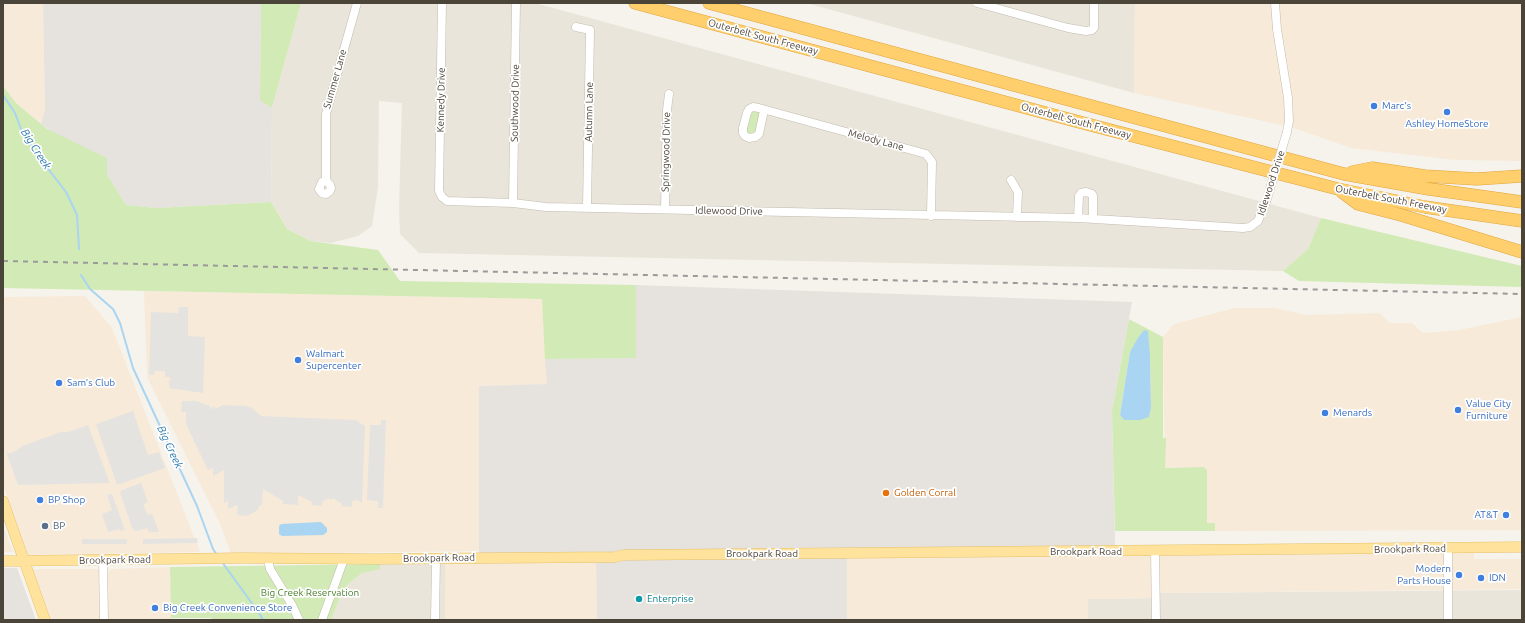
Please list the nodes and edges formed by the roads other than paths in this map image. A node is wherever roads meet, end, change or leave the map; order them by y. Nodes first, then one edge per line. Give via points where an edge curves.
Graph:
1 (357, 3) edge
2 (442, 3) edge
3 (516, 3) edge
4 (635, 3) edge
5 (709, 3) edge
6 (977, 3) edge
7 (1012, 3) edge
8 (1094, 3) edge
9 (1274, 3) edge
10 (1010, 12) junction
11 (576, 27) dead end
12 (669, 94) dead end
13 (764, 110) dead end
14 (1344, 174) junction
15 (1522, 176) edge
16 (326, 180) dead end
17 (1011, 180) dead end
18 (1338, 189) junction
19 (442, 197) joint
20 (1522, 202) edge
21 (513, 203) junction
22 (588, 208) junction
23 (665, 210) junction
24 (931, 216) junction
25 (1017, 217) junction
26 (1078, 218) junction
27 (1093, 219) junction
28 (1522, 221) edge
29 (1522, 252) edge
30 (3, 501) edge
31 (1522, 547) edge
32 (1448, 548) junction
33 (1155, 551) junction
34 (268, 558) junction
35 (436, 558) junction
36 (344, 559) junction
37 (103, 560) junction
38 (3, 561) edge
39 (24, 561) junction
40 (45, 620) edge
41 (104, 620) edge
42 (299, 620) edge
43 (322, 620) edge
44 (435, 620) edge
45 (1156, 620) edge
46 (1448, 620) edge

1 - 16 street, Summer Lane via 326,114
2 - 19 street, Kennedy Drive via 439,191
3 - 21 street, Southwood Drive
4 - 18 highway, Outerbelt South Freeway
5 - 14 highway, Outerbelt South Freeway
6 - 10 street
7 - 10 street
8 - 10 street via 1094,26 1092,30 1086,31
9 - 27 street, Idlewood Drive, bridge via 1289,121 1260,219 1248,228
11 - 22 street, Autumn Lane via 590,30
12 - 23 street, Springwood Drive
13 - 24 street, Melody Lane via 926,154 932,162
14 - 15 highway via 1372,168 1448,178 1488,179
14 - 20 highway, Outerbelt South Freeway
17 - 25 street via 1018,192
18 - 28 highway, Outerbelt South Freeway via 1424,207
18 - 29 highway via 1358,204
19 - 21 street, Idlewood Drive via 452,202
21 - 22 street, Idlewood Drive
22 - 23 street, Idlewood Drive
23 - 24 street, Idlewood Drive
24 - 25 street, Idlewood Drive
25 - 26 street, Idlewood Drive
26 - 27 street, Idlewood Drive
26 - 27 street via 1079,196 1086,192 1093,196
30 - 39 main road
31 - 32 main road, Brookpark Road
32 - 33 main road, Brookpark Road
32 - 46 street
33 - 35 main road, Brookpark Road
33 - 45 street
34 - 36 main road, Brookpark Road
34 - 37 main road, Brookpark Road
34 - 42 street via 270,569
35 - 36 main road, Brookpark Road
35 - 44 street
36 - 43 street
37 - 39 main road, Brookpark Road
37 - 41 street
38 - 39 main road, Brookpark Road
39 - 40 main road

